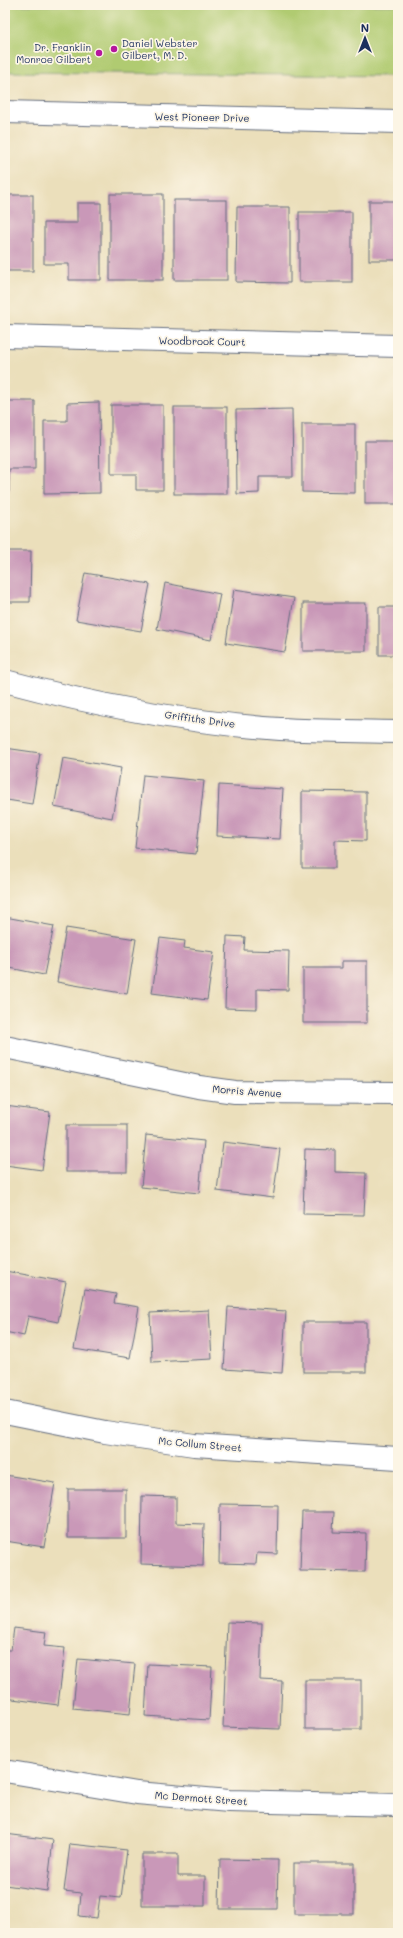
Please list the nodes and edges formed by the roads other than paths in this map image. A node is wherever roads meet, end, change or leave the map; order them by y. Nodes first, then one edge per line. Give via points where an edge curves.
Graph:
1 (5, 112) edge
2 (398, 122) edge
3 (5, 336) edge
4 (398, 346) edge
5 (5, 680) edge
6 (398, 732) edge
7 (5, 1047) edge
8 (398, 1093) edge
9 (5, 1412) edge
10 (398, 1458) edge
11 (5, 1771) edge
12 (398, 1805) edge

1 - 2 street, West Pioneer Drive
3 - 4 street, Woodbrook Court
5 - 6 street, Griffiths Drive via 133,710 213,721 279,729
7 - 8 street, Morris Avenue via 199,1087 235,1092
9 - 10 street, Mc Collum Street via 105,1432 194,1445
11 - 12 street, Mc Dermott Street via 144,1794 229,1801

